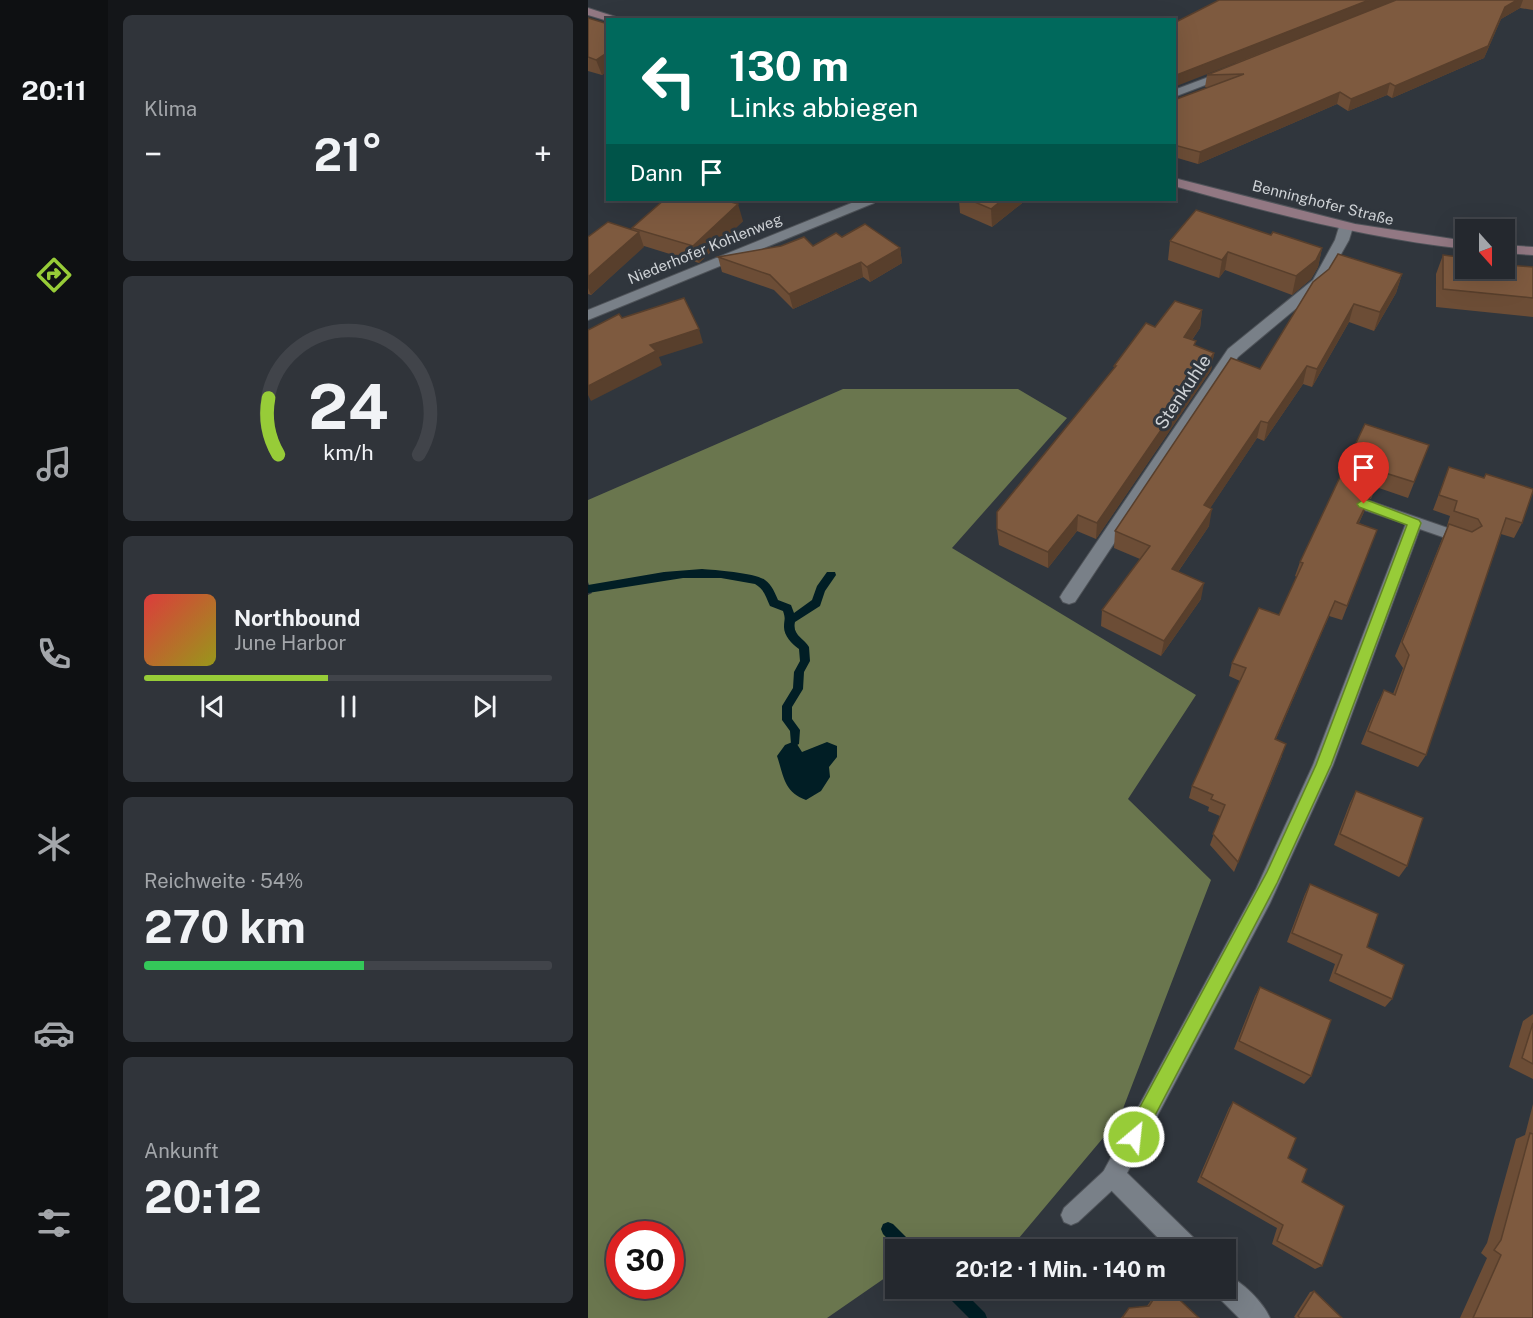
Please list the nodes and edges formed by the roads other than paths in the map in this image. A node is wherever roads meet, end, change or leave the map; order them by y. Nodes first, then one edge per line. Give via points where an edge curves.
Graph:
1 (588, 11) edge
2 (609, 18) edge
3 (1239, 68) edge
4 (1176, 93) edge
5 (1176, 183) edge
6 (867, 201) edge
7 (1346, 227) junction
8 (1455, 244) edge
9 (1515, 250) edge
10 (1533, 251) edge
11 (588, 315) edge
12 (1364, 504) edge
13 (1414, 523) junction
14 (1465, 540) edge
15 (1070, 597) dead end
16 (1113, 1176) junction
17 (1071, 1215) dead end
18 (1177, 1239) edge
19 (1236, 1297) edge
20 (1257, 1318) edge

1 - 2 main road
3 - 4 street
5 - 7 main road, Benninghofer Straße
6 - 11 street, Niederhofer Kohlenweg
7 - 8 main road, Benninghofer Straße
7 - 15 street, Stenkuhle via 1318,283 1233,353
9 - 10 main road
12 - 13 lane
13 - 14 lane
13 - 16 street via 1323,765 1268,886
16 - 17 lane
16 - 18 street
19 - 20 street

